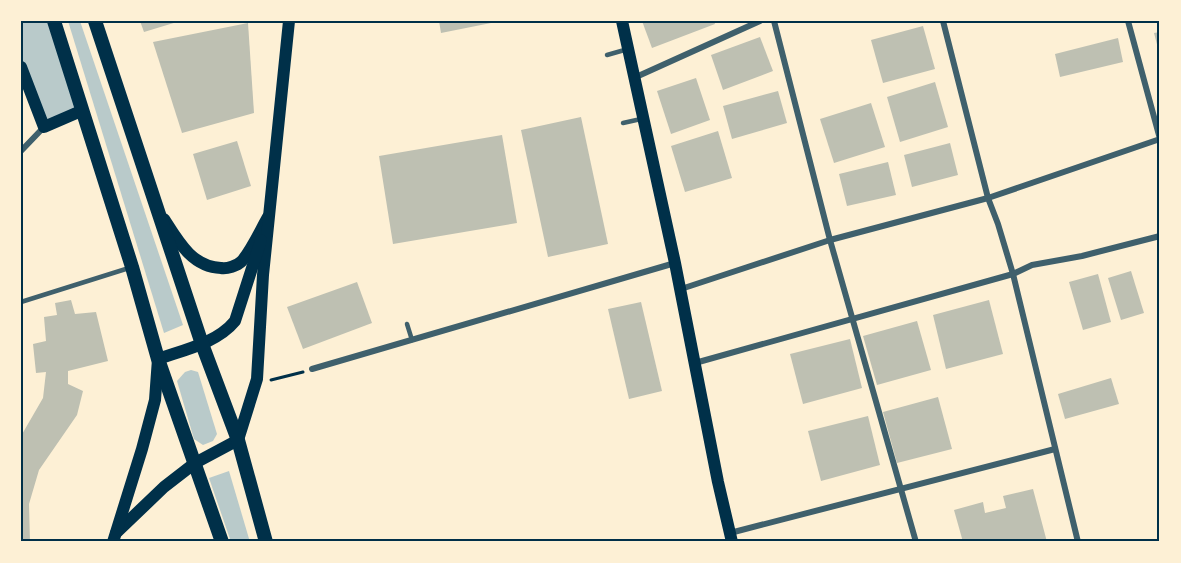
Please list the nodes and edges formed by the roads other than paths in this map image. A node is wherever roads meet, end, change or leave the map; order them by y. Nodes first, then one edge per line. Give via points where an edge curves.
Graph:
1 (54, 21) edge
2 (95, 21) edge
3 (289, 21) edge
4 (622, 21) edge
5 (760, 21) edge
6 (774, 21) edge
7 (943, 21) edge
8 (1128, 21) edge
9 (629, 49) junction
10 (607, 55) dead end
11 (21, 67) edge
12 (636, 77) junction
13 (81, 111) junction
14 (644, 118) junction
15 (623, 123) dead end
16 (44, 127) junction
17 (1160, 139) edge
18 (21, 151) edge
19 (988, 198) junction
20 (156, 208) junction
21 (270, 213) junction
22 (1160, 236) edge
23 (830, 240) junction
24 (675, 263) junction
25 (132, 267) junction
26 (1013, 274) junction
27 (680, 289) junction
28 (21, 302) edge
29 (852, 318) junction
30 (407, 324) dead end
31 (412, 340) junction
32 (202, 344) junction
33 (158, 359) junction
34 (695, 363) junction
35 (312, 369) road end
36 (238, 440) junction
37 (1055, 449) junction
38 (195, 463) junction
39 (901, 489) junction
40 (115, 537) edge
41 (731, 537) edge
42 (222, 542) edge
43 (266, 542) edge
44 (916, 542) edge
45 (1078, 542) edge

1 - 13 main road
2 - 20 main road
3 - 21 main road
4 - 9 main road
5 - 12 street
6 - 23 street
7 - 19 street
8 - 17 street
9 - 10 lane
9 - 12 main road
11 - 16 main road
12 - 14 main road
13 - 16 main road
13 - 25 main road
14 - 15 lane
14 - 24 main road
16 - 18 street
17 - 19 street
19 - 23 street
19 - 26 street
20 - 21 main road via 182,247 199,263 226,269 241,263
20 - 32 main road
21 - 32 main road via 235,321
21 - 36 main road via 257,379
22 - 26 street via 1032,265
23 - 27 street
23 - 29 street
24 - 27 main road
24 - 31 street
25 - 28 lane
25 - 33 main road
26 - 29 street
26 - 37 street
27 - 34 main road
29 - 34 street
29 - 39 street
30 - 31 lane
31 - 35 street
32 - 33 main road
32 - 36 main road
33 - 38 main road
33 - 40 main road via 155,400
34 - 41 main road
36 - 38 main road
36 - 43 main road
37 - 39 street
37 - 45 street
38 - 40 main road via 164,487
38 - 42 main road
39 - 41 street
39 - 44 street

